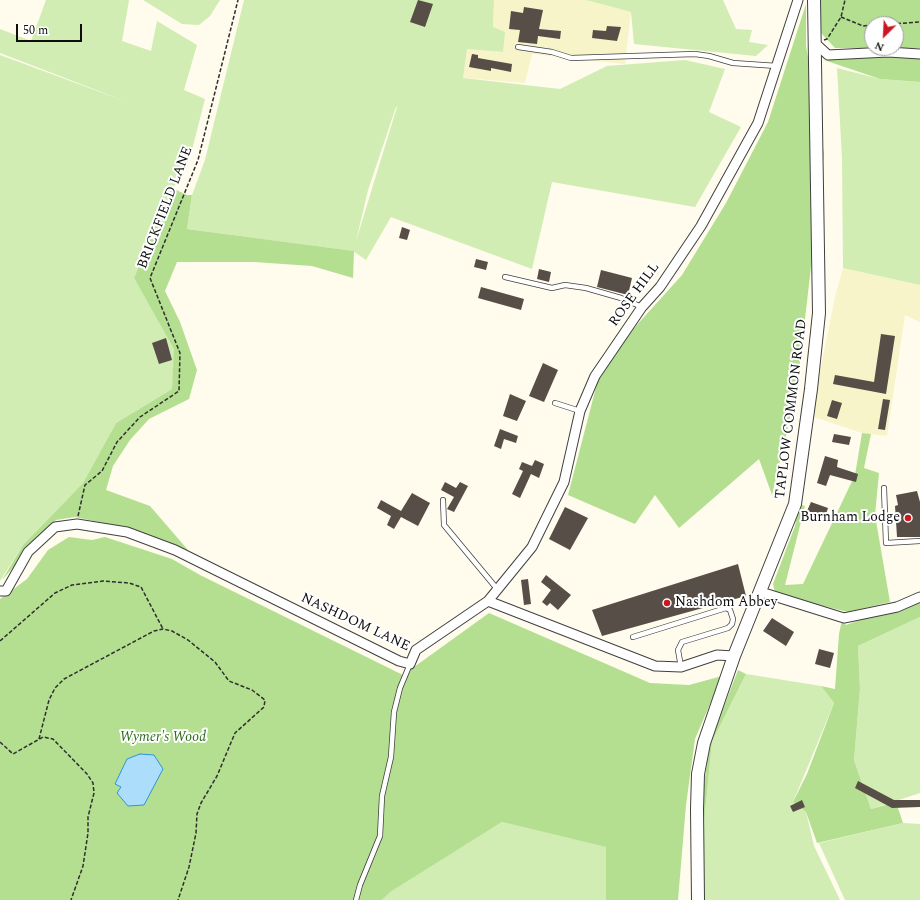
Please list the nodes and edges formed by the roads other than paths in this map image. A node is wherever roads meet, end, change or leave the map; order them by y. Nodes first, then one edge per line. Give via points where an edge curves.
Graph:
1 (798, 0) edge
2 (814, 0) edge
3 (815, 43) junction
4 (518, 47) dead end
5 (920, 54) edge
6 (777, 66) junction
7 (505, 277) dead end
8 (642, 307) junction
9 (555, 403) dead end
10 (580, 411) junction
11 (884, 488) dead end
12 (443, 500) dead end
13 (920, 541) edge
14 (498, 590) junction
15 (0, 591) edge
16 (761, 592) junction
17 (920, 597) edge
18 (488, 601) junction
19 (633, 636) dead end
20 (734, 656) junction
21 (410, 664) junction
22 (681, 667) junction
23 (356, 900) edge
24 (698, 900) edge

1 - 6 street, ROSE HILL
2 - 3 street, TAPLOW COMMON ROAD
3 - 5 street via 828,55 888,52
3 - 16 street, TAPLOW COMMON ROAD via 819,313 795,504
4 - 6 lane via 552,52 571,58 695,54 733,63
6 - 8 street, ROSE HILL via 758,123 701,226 660,288
7 - 8 lane via 552,288 565,285 586,288
8 - 10 street, ROSE HILL via 595,376
9 - 10 lane
10 - 14 street, ROSE HILL via 564,482 532,547
11 - 13 lane via 886,543
12 - 14 lane via 444,525
14 - 18 street, ROSE HILL
15 - 21 street, NASHDOM LANE via 6,591 28,552 55,527 77,524 127,532 175,550 399,661
16 - 17 street via 844,618 896,607
16 - 20 street, TAPLOW COMMON ROAD
18 - 21 street, NASHDOM LANE via 416,650
18 - 22 street via 655,666
19 - 22 lane via 726,608 730,610 733,619 728,628 682,642 678,650
20 - 22 street via 717,655
20 - 24 street, TAPLOW COMMON ROAD via 704,743 698,774
21 - 23 lane via 394,712 391,757 382,796 380,836

